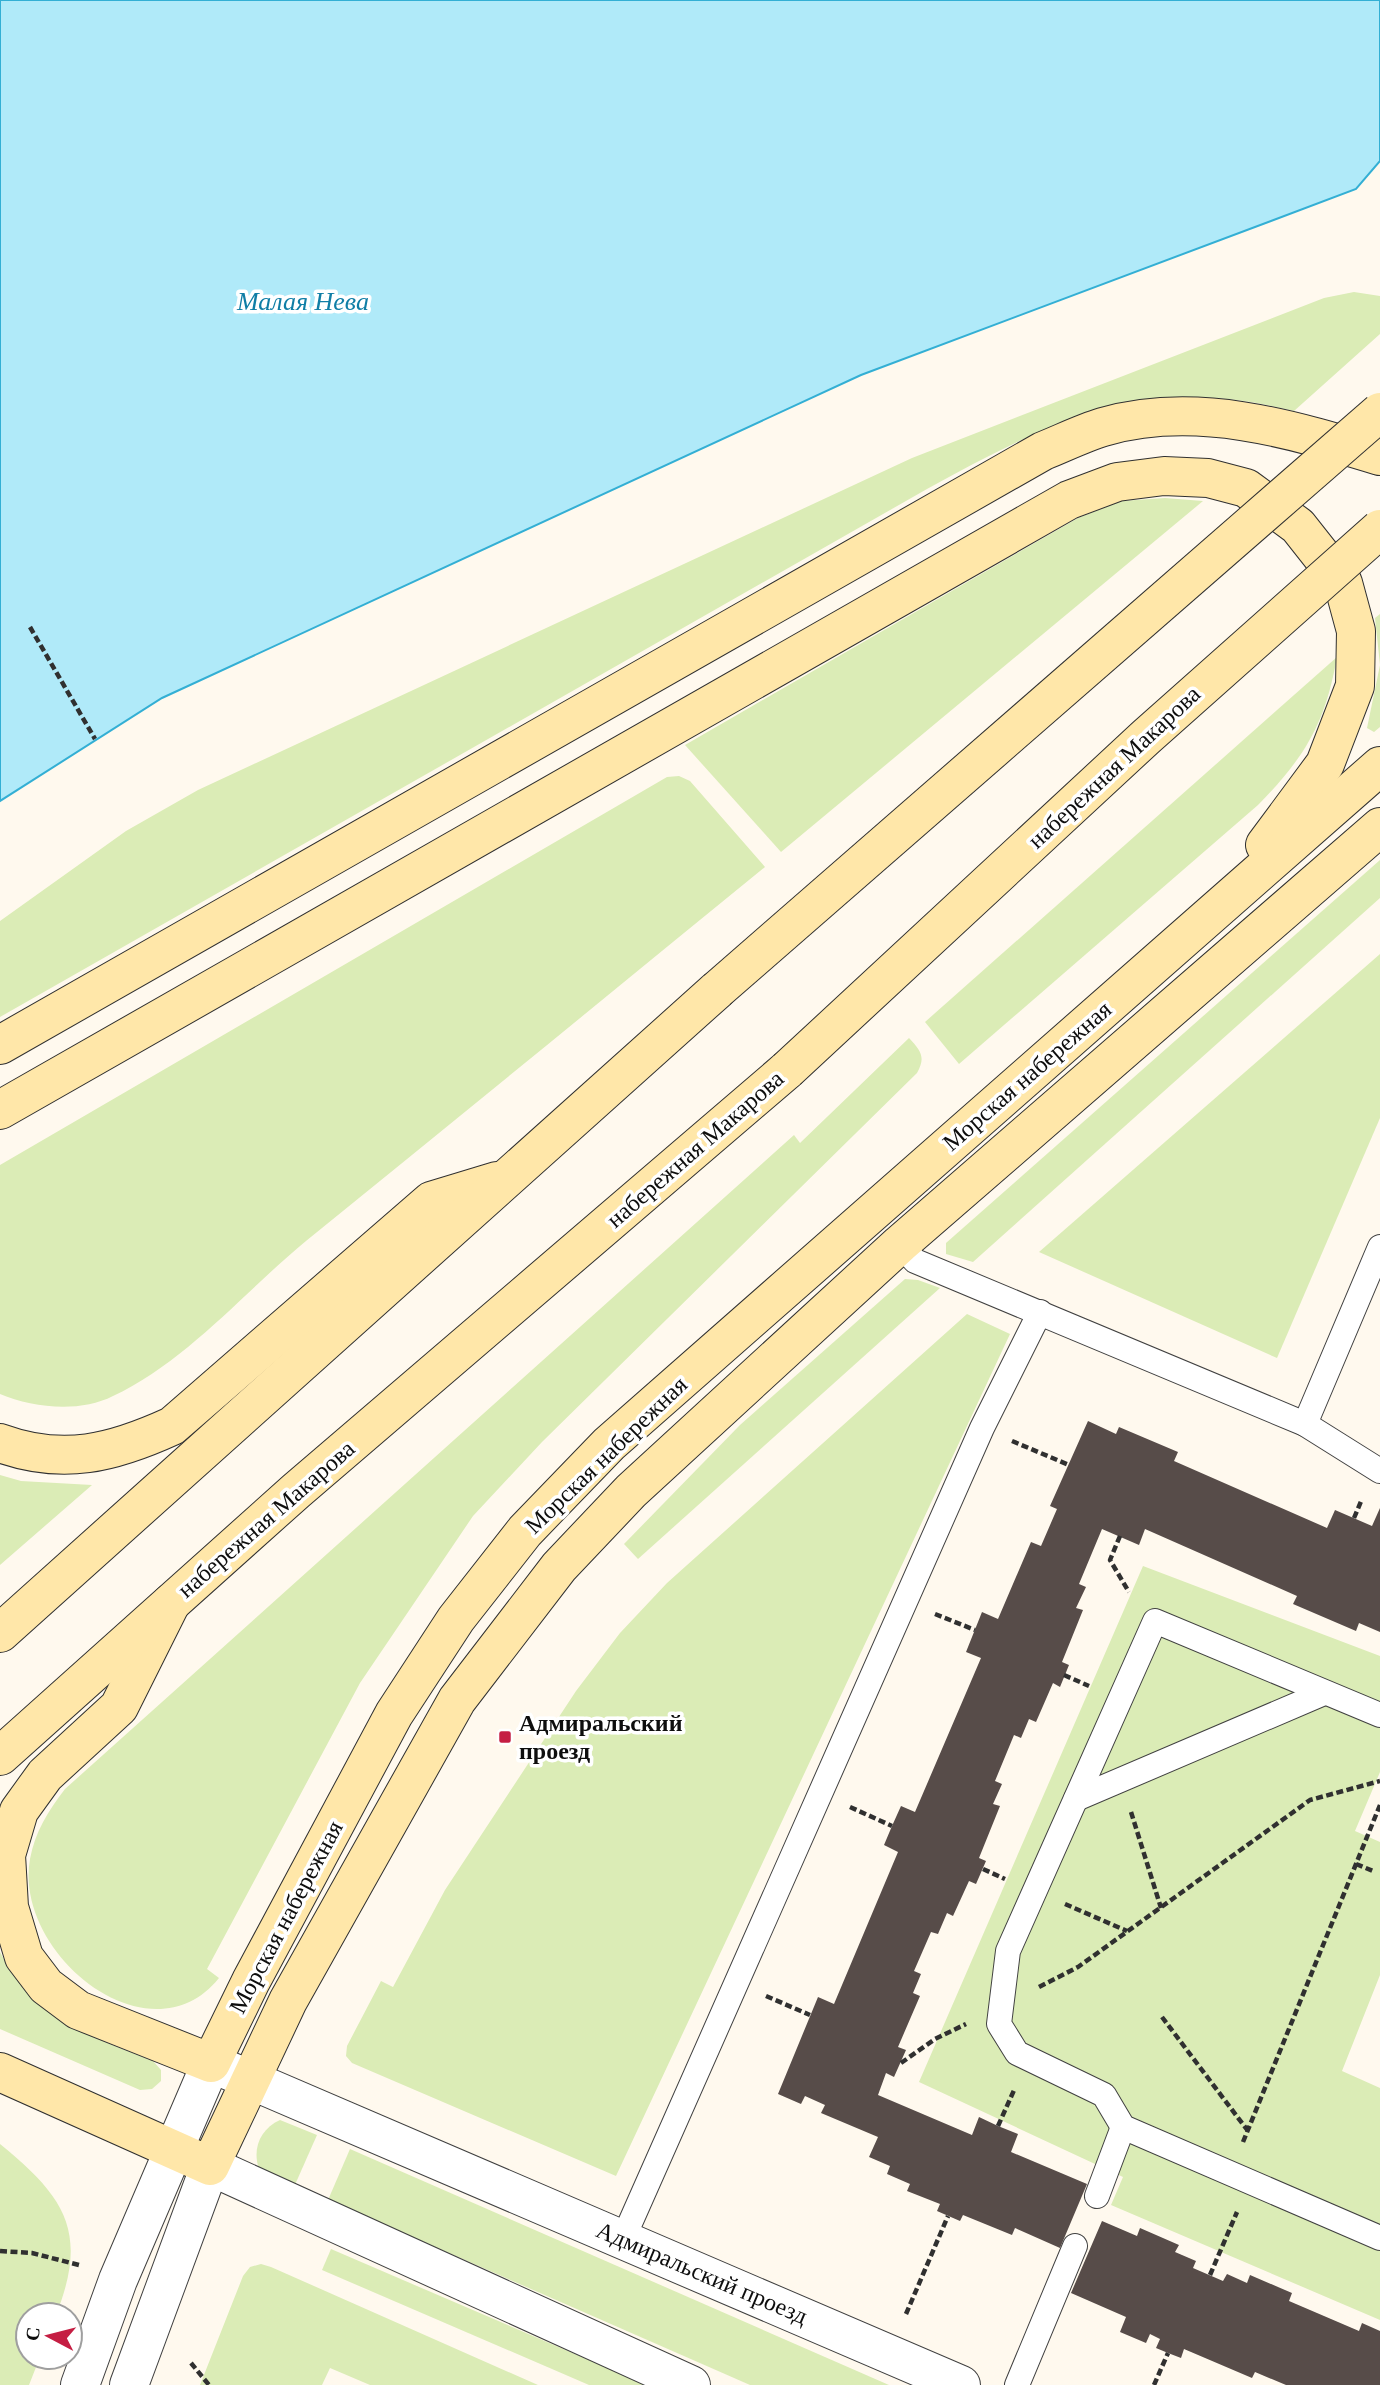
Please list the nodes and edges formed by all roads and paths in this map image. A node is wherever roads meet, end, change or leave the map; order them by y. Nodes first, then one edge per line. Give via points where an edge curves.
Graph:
1 (1380, 412) edge
2 (1380, 456) edge
3 (1380, 529) edge
4 (30, 627) dead end
5 (95, 739) dead end
6 (1380, 766) edge
7 (1380, 827) edge
8 (1231, 896) junction
9 (0, 1045) edge
10 (0, 1110) edge
11 (509, 1177) junction
12 (900, 1244) junction
13 (1380, 1247) edge
14 (1040, 1312) junction
15 (1306, 1424) junction
16 (982, 1428) junction
17 (0, 1443) edge
18 (1069, 1465) dead end
19 (1380, 1471) edge
20 (1120, 1536) dead end
21 (1129, 1592) dead end
22 (171, 1603) junction
23 (0, 1633) edge
24 (1324, 1693) junction
25 (1380, 1715) edge
26 (0, 1756) edge
27 (1121, 1780) junction
28 (1380, 1781) edge
29 (820, 1795) junction
30 (1076, 1799) junction
31 (1380, 1805) edge
32 (892, 1826) dead end
33 (1356, 1864) junction
34 (1373, 1871) dead end
35 (1035, 1892) junction
36 (1161, 1908) junction
37 (1128, 1931) junction
38 (736, 1984) junction
39 (1001, 2006) junction
40 (810, 2015) dead end
41 (1162, 2017) dead end
42 (211, 2063) junction
43 (901, 2063) dead end
44 (0, 2072) edge
45 (250, 2077) junction
46 (1123, 2127) junction
47 (1248, 2131) junction
48 (173, 2148) junction
49 (210, 2166) junction
50 (1240, 2178) junction
51 (1097, 2196) dead end
52 (948, 2216) dead end
53 (1380, 2238) edge
54 (623, 2239) junction
55 (1075, 2246) dead end
56 (0, 2251) edge
57 (87, 2268) dead end
58 (1210, 2275) dead end
59 (906, 2314) dead end
60 (1168, 2353) dead end
61 (191, 2363) dead end
62 (80, 2385) edge
63 (129, 2385) edge
64 (209, 2385) edge
65 (691, 2385) edge
66 (961, 2385) edge
67 (1017, 2385) edge
68 (1154, 2385) edge

1 - 11 main road, bridge
2 - 9 main road via 1239,418 1171,417 1104,427 1043,451
3 - 22 main road, набережная Макарова, bridge via 1146,737 787,1070
4 - 5 path
6 - 8 main road, Морская набережная
7 - 12 main road, Морская набережная
8 - 10 main road via 1325,764 1354,686 1356,631 1343,583 1298,526 1246,488 1208,478 1117,482 1057,507
8 - 42 main road, Морская набережная via 610,1444 525,1531 456,1619 394,1714
11 - 17 main road via 431,1201 172,1426 130,1446 88,1454 28,1452
11 - 23 main road
12 - 14 lane via 915,1261
12 - 45 main road, Морская набережная via 631,1491 559,1567 457,1700
13 - 15 lane
14 - 15 lane
14 - 16 lane
15 - 19 lane
16 - 18 path
16 - 29 lane
20 - 21 path via 1110,1560
22 - 26 main road, набережная Макарова
22 - 42 main road via 118,1707 45,1775 19,1811 6,1855 9,1908 24,1957 46,1986 78,2010
24 - 25 lane
24 - 27 lane
24 - 30 lane via 1156,1621
27 - 30 lane
27 - 36 path
28 - 36 path via 1310,1800
29 - 32 path
29 - 38 lane
30 - 35 lane
31 - 33 path
33 - 34 path
33 - 47 path
35 - 37 path
35 - 39 lane via 1008,1951
36 - 37 path
37 - 39 path via 1078,1967
38 - 40 path
38 - 54 lane
39 - 43 path via 936,2039
39 - 46 lane via 999,2024 1017,2053 1104,2095
41 - 47 path
42 - 45 street, Адмиральский проезд
42 - 48 street, Морская набережная
44 - 48 main road
45 - 49 main road, Морская набережная
45 - 54 street, Адмиральский проезд
46 - 50 lane
46 - 51 lane
47 - 50 path
48 - 49 main road
48 - 62 street, Морская набережная
49 - 63 street, Морская набережная
49 - 65 street
50 - 53 lane
50 - 58 path
52 - 59 path
54 - 66 street, Адмиральский проезд
55 - 67 lane
56 - 57 path via 33,2253
60 - 68 path
61 - 64 path

